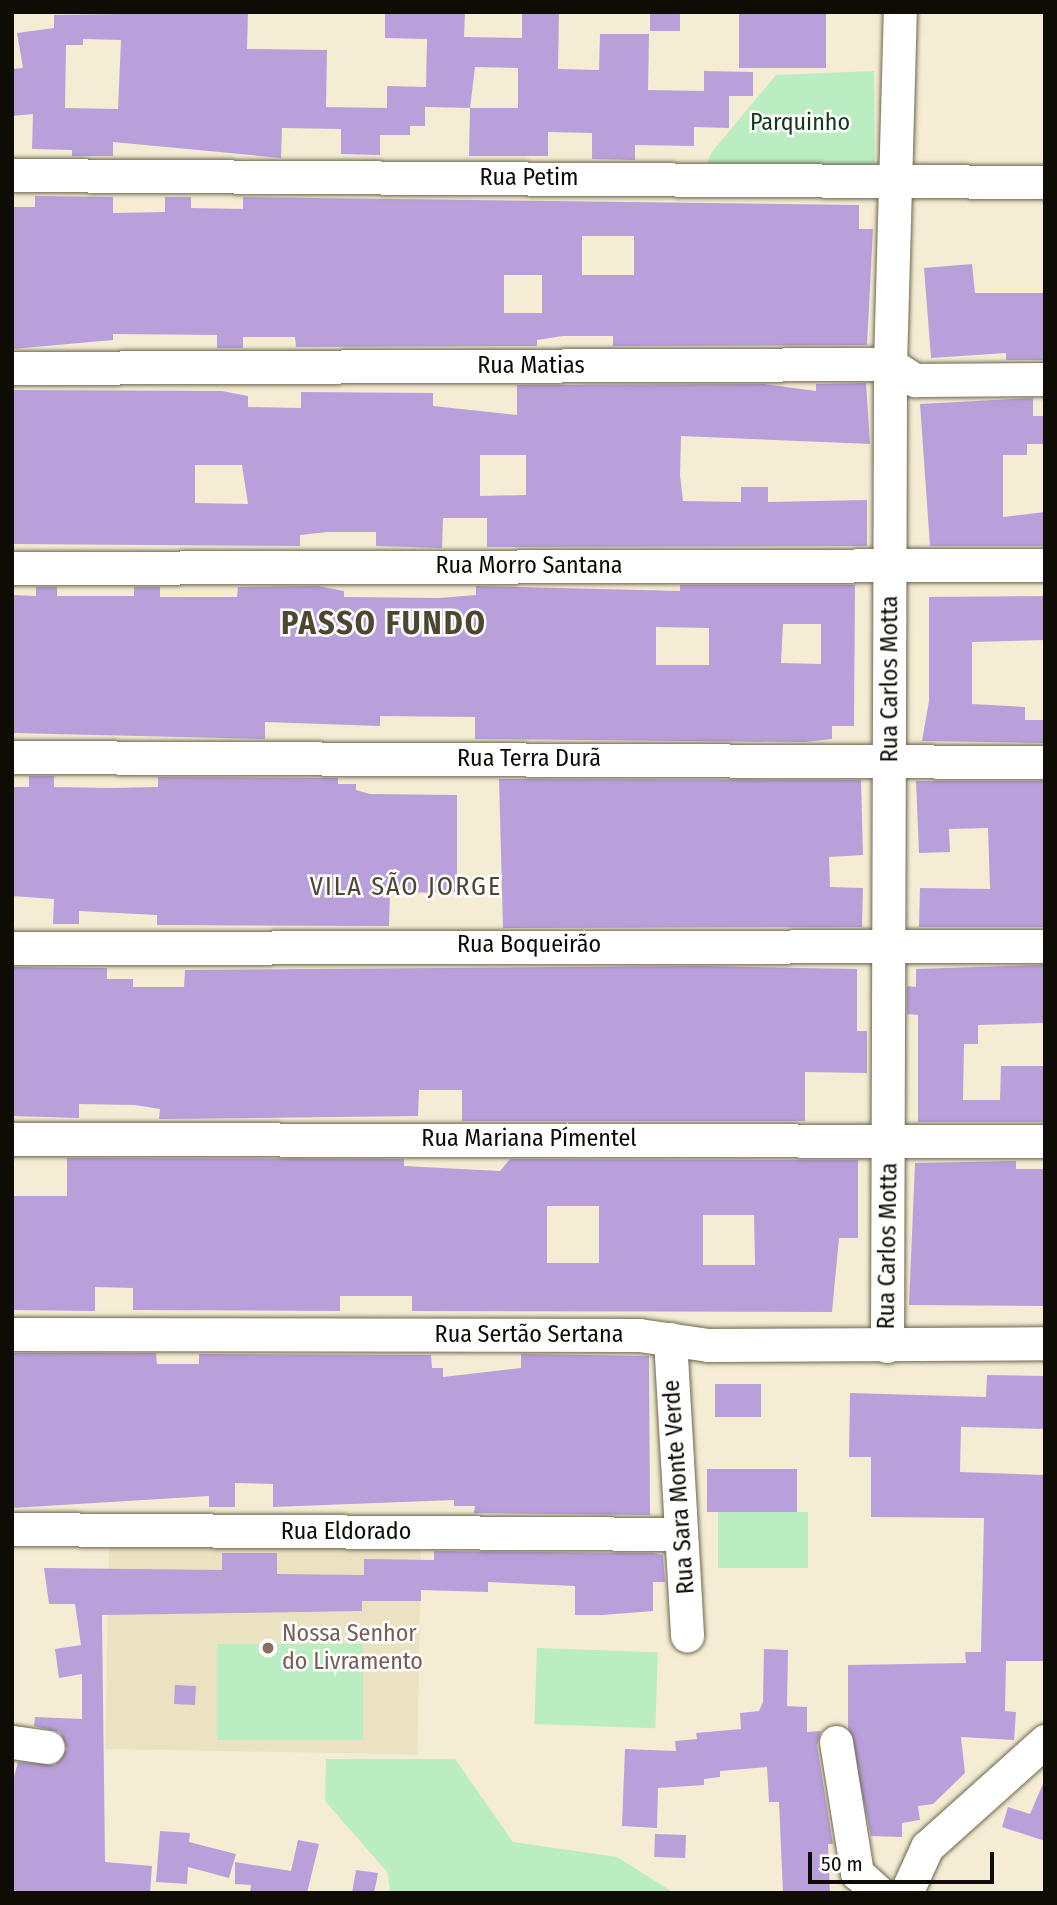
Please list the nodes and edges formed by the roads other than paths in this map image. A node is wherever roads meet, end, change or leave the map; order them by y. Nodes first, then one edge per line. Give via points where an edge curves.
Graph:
1 (900, 12) edge
2 (12, 174) edge
3 (895, 180) junction
4 (1045, 182) edge
5 (890, 364) junction
6 (12, 368) edge
7 (1045, 379) edge
8 (890, 564) junction
9 (1045, 565) edge
10 (12, 568) edge
11 (12, 757) edge
12 (890, 760) junction
13 (1045, 762) edge
14 (892, 943) junction
15 (1045, 946) edge
16 (12, 948) edge
17 (890, 1138) junction
18 (12, 1139) edge
19 (1045, 1141) edge
20 (12, 1334) edge
21 (670, 1339) junction
22 (1045, 1343) edge
23 (887, 1346) junction
24 (12, 1529) edge
25 (680, 1534) junction
26 (687, 1636) dead end
27 (1045, 1741) edge
28 (12, 1742) edge
29 (836, 1742) dead end
30 (48, 1746) dead end
31 (879, 1893) edge
32 (906, 1893) edge

1 - 3 street, Rua Carlos Motta
2 - 3 street, Rua Petim
3 - 4 street, Rua Petim
3 - 5 street, Rua Carlos Motta
5 - 6 street, Rua Matias
5 - 7 street, Rua Matias via 915,380
5 - 8 street, Rua Carlos Motta
8 - 9 street, Rua Morro Santana
8 - 10 street, Rua Morro Santana
8 - 12 street, Rua Carlos Motta
11 - 12 street, Rua Terra Durã
12 - 13 street, Rua Terra Durã
12 - 14 street, Rua Carlos Motta
14 - 15 street, Rua Boqueirão
14 - 16 street, Rua Boqueirão
14 - 17 street, Rua Carlos Motta
17 - 18 street, Rua Mariana Pímentel
17 - 19 street, Rua Mariana Pímentel
17 - 23 street, Rua Carlos Motta
20 - 21 street, Rua Sertão Sertana
21 - 23 street, Rua Sertão Sertana via 708,1345
21 - 25 street, Rua Sara Monte Verde
22 - 23 street, Rua Sertão Sertana
24 - 25 street, Rua Eldorado
25 - 26 street, Rua Sara Monte Verde
27 - 32 street via 927,1847
28 - 30 street
29 - 31 street via 857,1873

